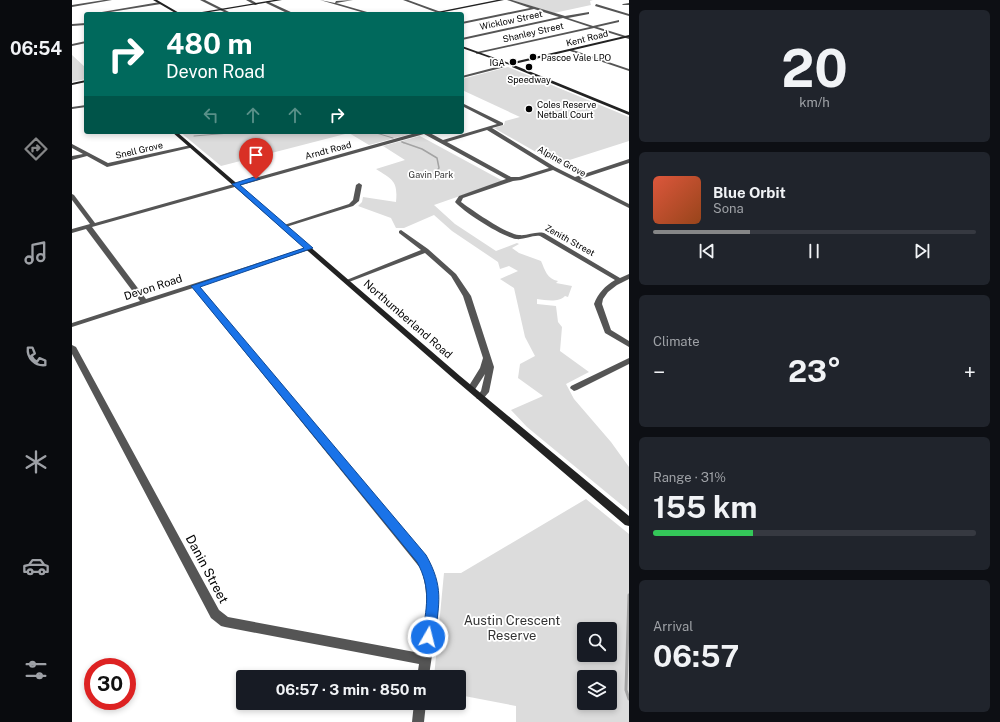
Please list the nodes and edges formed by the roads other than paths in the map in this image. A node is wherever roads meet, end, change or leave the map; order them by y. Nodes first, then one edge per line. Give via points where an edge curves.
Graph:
1 (110, 0) edge
2 (155, 0) edge
3 (202, 0) edge
4 (248, 0) edge
5 (280, 0) edge
6 (322, 0) edge
7 (351, 0) edge
8 (405, 0) edge
9 (421, 0) edge
10 (502, 0) edge
11 (510, 0) edge
12 (267, 2) junction
13 (410, 2) junction
14 (160, 3) junction
15 (333, 3) junction
16 (256, 4) junction
17 (629, 4) edge
18 (596, 5) dead end
19 (624, 5) dead end
20 (72, 6) edge
21 (534, 8) junction
22 (123, 9) junction
23 (221, 9) junction
24 (104, 12) edge
25 (128, 12) edge
26 (175, 12) edge
27 (204, 12) edge
28 (227, 12) edge
29 (288, 12) edge
30 (365, 12) edge
31 (438, 12) joint
32 (588, 12) dead end
33 (629, 15) edge
34 (564, 17) junction
35 (618, 21) dead end
36 (464, 23) edge
37 (84, 24) edge
38 (72, 25) edge
39 (594, 27) junction
40 (628, 37) edge
41 (464, 39) edge
42 (84, 43) edge
43 (73, 47) edge
44 (464, 48) edge
45 (571, 50) junction
46 (477, 53) junction
47 (509, 66) junction
48 (629, 70) edge
49 (464, 76) edge
50 (84, 81) edge
51 (72, 84) edge
52 (464, 105) edge
53 (84, 106) edge
54 (72, 108) edge
55 (629, 114) edge
56 (488, 128) junction
57 (176, 134) edge
58 (417, 134) edge
59 (428, 134) edge
60 (442, 142) junction
61 (72, 146) edge
62 (191, 147) junction
63 (86, 154) junction
64 (72, 158) edge
65 (629, 161) edge
66 (553, 168) junction
67 (512, 179) junction
68 (575, 179) junction
69 (236, 185) junction
70 (359, 185) dead end
71 (73, 198) edge
72 (629, 206) edge
73 (91, 226) junction
74 (284, 226) junction
75 (72, 231) edge
76 (402, 232) dead end
77 (310, 248) junction
78 (426, 250) junction
79 (629, 276) edge
80 (619, 280) junction
81 (347, 281) junction
82 (195, 286) junction
83 (145, 302) junction
84 (72, 325) edge
85 (629, 345) edge
86 (72, 347) edge
87 (486, 359) junction
88 (629, 361) edge
89 (574, 388) dead end
90 (471, 389) junction
91 (480, 396) junction
92 (629, 522) edge
93 (425, 660) junction
94 (424, 670) edge
95 (419, 710) edge
96 (418, 722) edge

1 - 20 street
2 - 14 street
3 - 23 street
4 - 16 street
5 - 12 street
6 - 15 street
7 - 15 street
8 - 13 street
9 - 13 street
10 - 31 street
11 - 21 street
12 - 16 street
12 - 29 street
13 - 31 street
14 - 22 street
14 - 26 street
15 - 30 street
16 - 23 street
17 - 19 street
18 - 33 street
21 - 34 street
21 - 36 street
22 - 24 street
22 - 25 street
23 - 27 street
23 - 28 street
32 - 34 street, Wicklow Street
34 - 39 street
34 - 41 street, Wicklow Street
35 - 39 street, Shanley Street
37 - 38 street
39 - 40 street
39 - 46 street, Shanley Street
40 - 45 street, Kent Road
42 - 43 street
44 - 46 street
45 - 47 street, Kent Road
45 - 48 street
46 - 47 street
47 - 49 street, Kent Road
47 - 55 street
50 - 51 street
52 - 56 street via 500,125
53 - 54 street
56 - 60 street
56 - 66 street, Alpine Grove
57 - 62 street, Northumberland Road
58 - 69 street, Arndt Road
59 - 60 street
60 - 67 street
61 - 63 street, Snell Grove
62 - 63 street, Snell Grove via 109,165 102,164
62 - 69 street, Northumberland Road
63 - 64 street
65 - 68 street
66 - 67 street
66 - 68 street, Alpine Grove
67 - 80 street, Zenith Street via 461,197 458,202 510,235 522,237 542,234
68 - 72 street, Alpine Grove
69 - 73 street, Arndt Road
69 - 74 street, Northumberland Road
70 - 74 street via 356,201 351,205
71 - 73 street
73 - 75 street, Arndt Road
73 - 83 street
74 - 77 street, Northumberland Road
76 - 78 street
77 - 81 street, Northumberland Road
77 - 82 street, Devon Road
78 - 81 street
78 - 87 street via 454,275 467,296
79 - 80 street
80 - 85 street via 602,296 598,304 608,331
81 - 90 street, Northumberland Road
82 - 83 street, Devon Road
82 - 93 street via 426,567 433,586 433,602
83 - 84 street, Devon Road
86 - 93 street, Danin Street via 215,614 225,622
87 - 90 street via 484,368
87 - 91 street via 490,367 485,392
88 - 89 street
90 - 91 street, Northumberland Road
91 - 92 street, Northumberland Road
93 - 94 street
95 - 96 street

